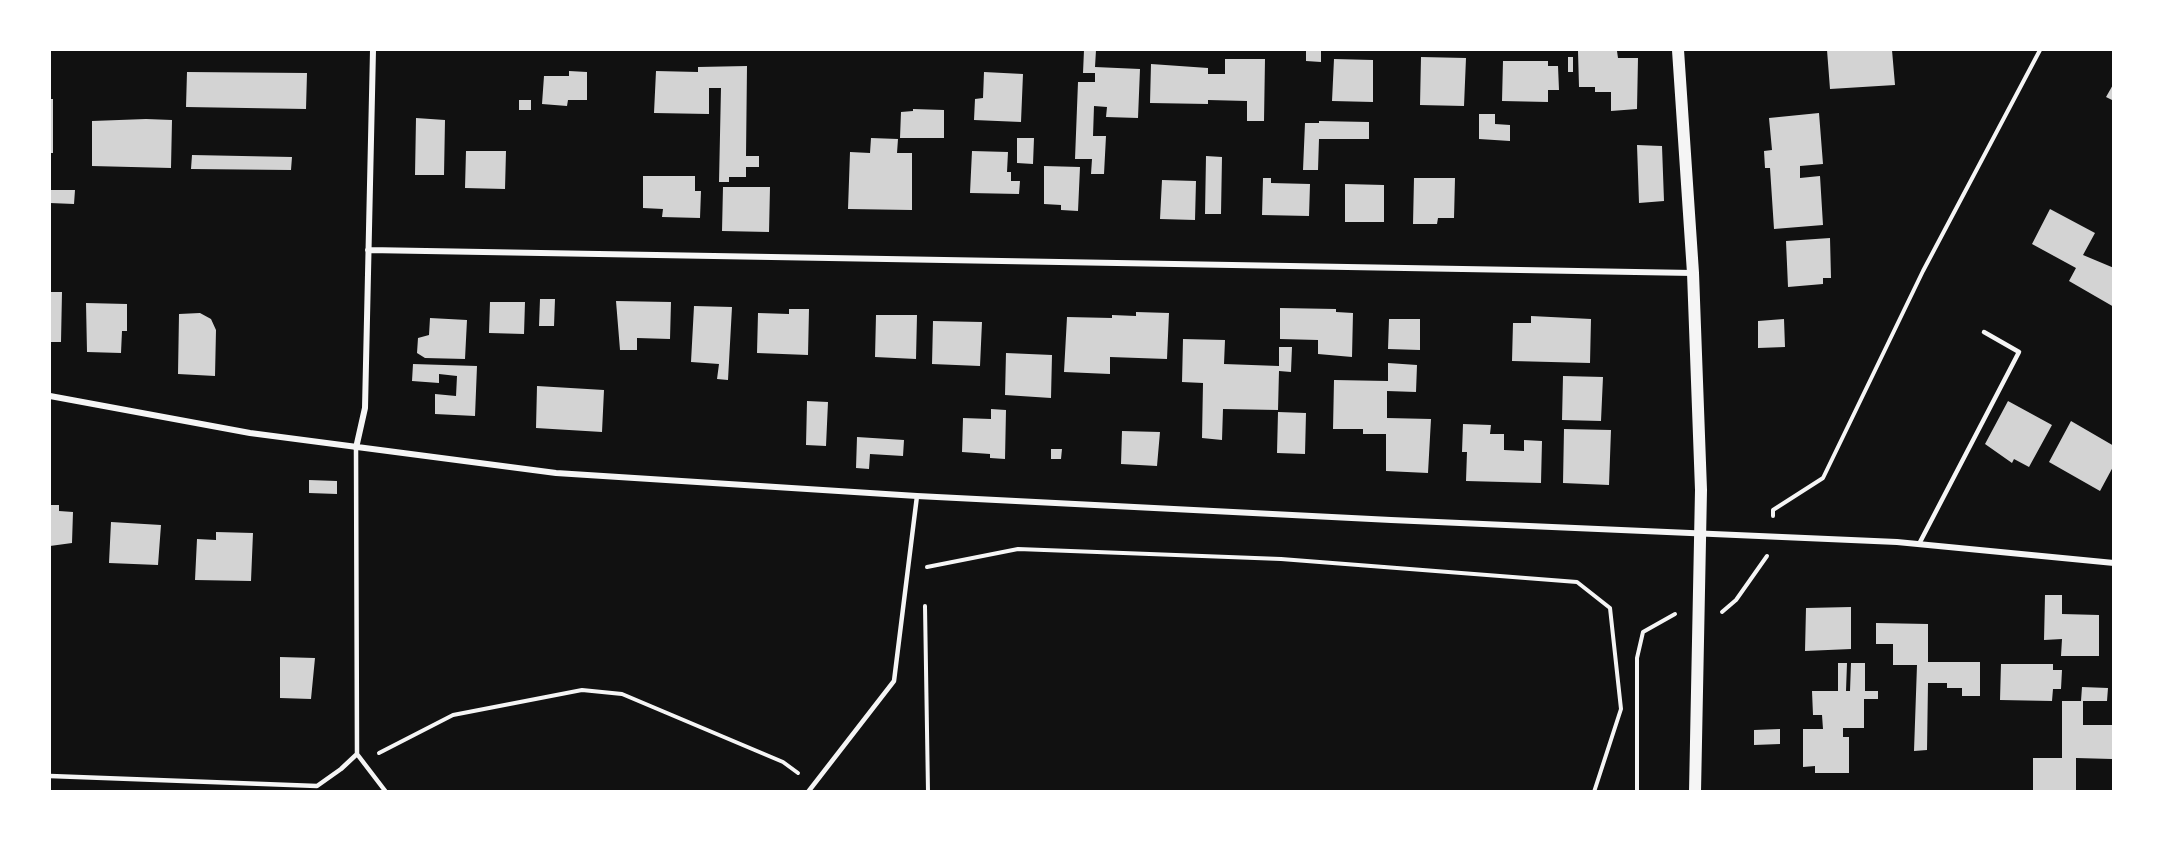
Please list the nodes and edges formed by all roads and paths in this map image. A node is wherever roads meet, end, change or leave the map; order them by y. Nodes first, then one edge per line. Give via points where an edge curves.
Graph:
1 (373, 50) edge
2 (1678, 50) edge
3 (2040, 50) edge
4 (368, 250) junction
5 (1693, 273) junction
6 (1984, 332) dead end
7 (50, 396) edge
8 (356, 448) junction
9 (917, 496) junction
10 (1702, 532) junction
11 (1771, 536) junction
12 (1919, 544) junction
13 (2114, 563) edge
14 (924, 575) dead end
15 (925, 594) dead end
16 (1682, 612) dead end
17 (1722, 612) dead end
18 (357, 754) junction
19 (362, 762) junction
20 (50, 776) edge
21 (814, 785) junction
22 (386, 792) edge
23 (808, 792) edge
24 (928, 792) edge
25 (1594, 792) edge
26 (1637, 792) edge
27 (1695, 792) edge

1 - 4 street
2 - 5 main road
3 - 11 path via 1923,271 1823,478 1773,510
4 - 5 street
4 - 8 street via 365,408
5 - 10 main road
6 - 12 lane via 2019,352
7 - 8 street
8 - 9 street via 556,473
8 - 18 lane
9 - 10 street
9 - 21 lane via 894,681
10 - 11 street
10 - 27 main road
11 - 12 street
11 - 17 path via 1766,560
12 - 13 street
14 - 25 path via 924,567 1018,549 1281,559 1578,582 1610,608 1621,709
15 - 24 path
16 - 26 path via 1643,632 1636,658
18 - 19 lane
18 - 20 lane via 317,786
19 - 21 path via 453,715 582,690 622,694 783,762
19 - 22 lane
21 - 23 lane

